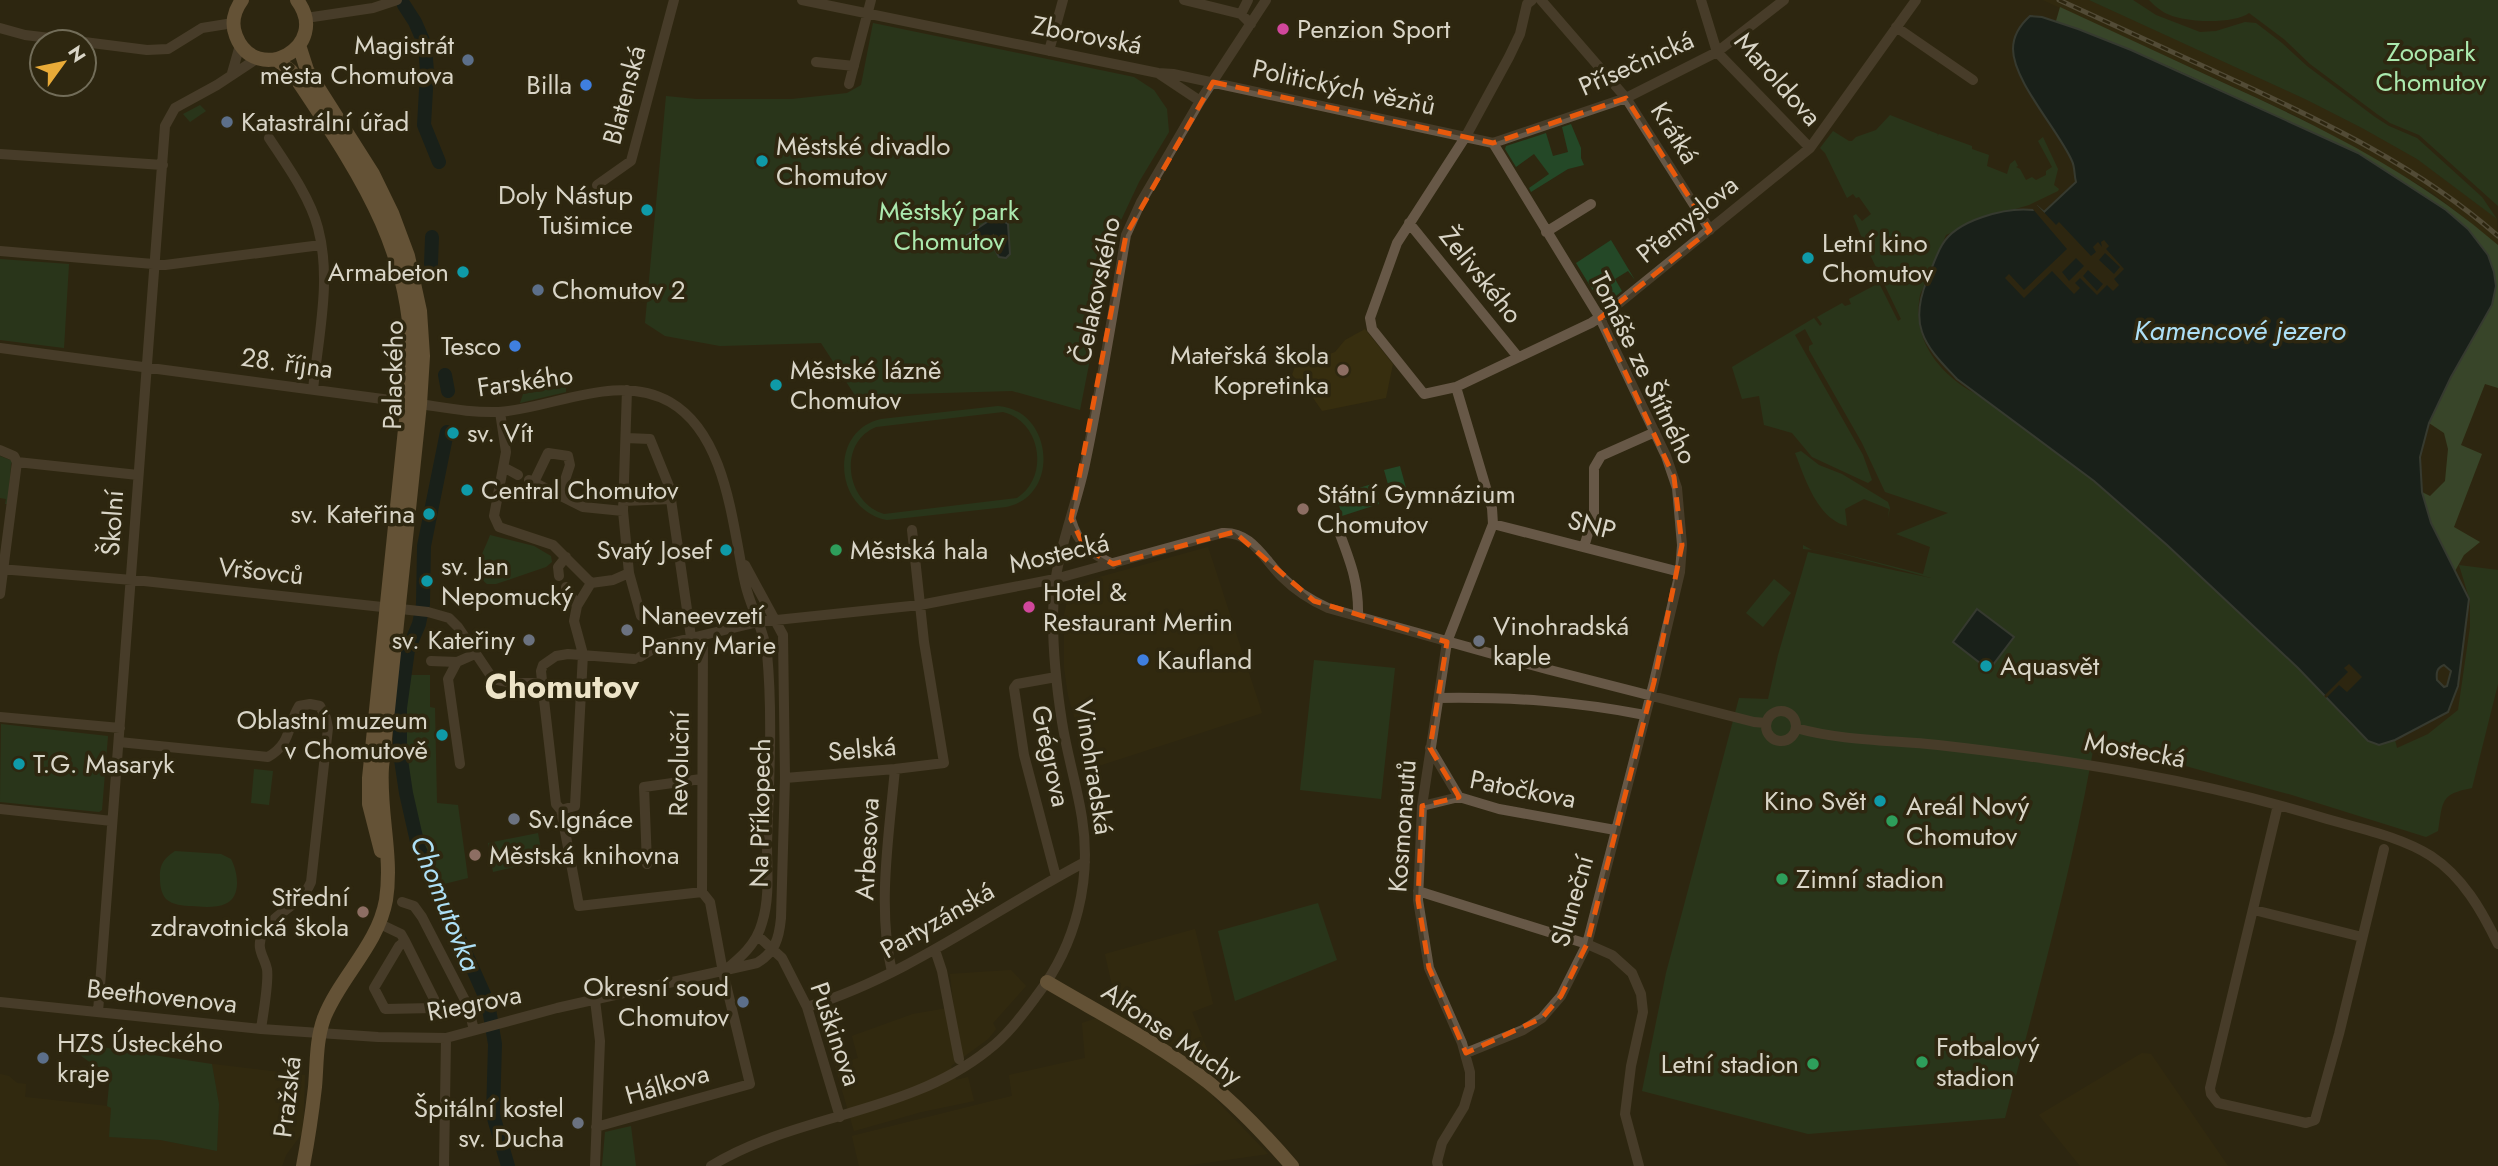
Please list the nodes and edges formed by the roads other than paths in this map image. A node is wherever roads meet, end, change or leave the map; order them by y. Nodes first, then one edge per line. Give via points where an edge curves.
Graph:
1 (297, 0) edge
2 (674, 0) edge
3 (802, 0) edge
4 (871, 0) edge
5 (1063, 0) edge
6 (1184, 0) edge
7 (1248, 0) edge
8 (1266, 0) edge
9 (1532, 0) edge
10 (1541, 0) edge
11 (1701, 0) edge
12 (1784, 0) edge
13 (1916, 0) edge
14 (240, 1) edge
15 (384, 3) edge
16 (867, 13) junction
17 (1241, 14) junction
18 (306, 18) junction
19 (233, 23) junction
20 (1251, 24) junction
21 (1896, 27) junction
22 (0, 28) edge
23 (28, 35) edge
24 (98, 44) edge
25 (240, 45) junction
26 (299, 45) junction
27 (1049, 51) junction
28 (1717, 52) junction
29 (258, 58) junction
30 (277, 60) junction
31 (816, 61) dead end
32 (853, 66) junction
33 (1158, 72) junction
34 (232, 74) junction
35 (1973, 80) dead end
36 (1213, 82) junction
37 (849, 84) dead end
38 (1626, 98) junction
39 (1200, 101) junction
40 (1466, 136) junction
41 (269, 138) dead end
42 (1493, 143) junction
43 (1810, 148) junction
44 (0, 154) edge
45 (163, 165) junction
46 (597, 185) dead end
47 (1591, 204) dead end
48 (1409, 223) junction
49 (1710, 230) junction
50 (1546, 232) junction
51 (321, 245) junction
52 (0, 251) edge
53 (156, 264) junction
54 (1600, 318) junction
55 (0, 348) edge
56 (1518, 357) junction
57 (147, 367) junction
58 (1456, 387) junction
59 (313, 390) junction
60 (631, 390) junction
61 (414, 403) junction
62 (500, 412) junction
63 (1655, 432) junction
64 (626, 438) junction
65 (0, 450) edge
66 (17, 462) junction
67 (505, 468) junction
68 (138, 475) junction
69 (518, 475) dead end
70 (560, 495) junction
71 (671, 499) junction
72 (623, 506) junction
73 (5, 508) edge
74 (1071, 519) junction
75 (1493, 524) junction
76 (1338, 529) dead end
77 (912, 530) dead end
78 (1584, 547) junction
79 (741, 556) junction
80 (566, 557) junction
81 (1113, 564) junction
82 (2, 569) edge
83 (1680, 572) junction
84 (629, 573) junction
85 (559, 576) dead end
86 (1055, 579) junction
87 (130, 580) junction
88 (591, 583) junction
89 (566, 587) dead end
90 (0, 594) edge
91 (577, 606) junction
92 (920, 606) junction
93 (398, 608) junction
94 (640, 616) dead end
95 (1358, 616) junction
96 (777, 621) junction
97 (758, 622) junction
98 (703, 636) junction
99 (691, 637) junction
100 (1447, 642) junction
101 (475, 654) junction
102 (583, 654) junction
103 (431, 661) dead end
104 (457, 662) junction
105 (1056, 677) junction
106 (542, 683) junction
107 (1439, 698) junction
108 (1648, 706) junction
109 (0, 717) edge
110 (1766, 723) junction
111 (120, 728) junction
112 (1796, 728) junction
113 (118, 742) junction
114 (1430, 748) junction
115 (460, 764) dead end
116 (895, 769) junction
117 (785, 778) junction
118 (701, 779) junction
119 (1465, 798) junction
120 (2278, 805) junction
121 (1422, 806) junction
122 (0, 809) edge
123 (561, 810) junction
124 (112, 821) junction
125 (1615, 830) junction
126 (2384, 849) dead end
127 (1085, 862) junction
128 (647, 863) dead end
129 (1056, 877) junction
130 (1418, 891) junction
131 (702, 892) junction
132 (401, 902) dead end
133 (2254, 910) junction
134 (378, 923) junction
135 (758, 936) junction
136 (2361, 937) junction
137 (405, 941) junction
138 (1587, 944) junction
139 (2498, 944) edge
140 (774, 949) junction
141 (935, 950) junction
142 (723, 972) junction
143 (892, 972) junction
144 (1047, 982) junction
145 (595, 1000) junction
146 (0, 1002) edge
147 (807, 1007) junction
148 (98, 1012) junction
149 (261, 1029) junction
150 (480, 1029) junction
151 (320, 1033) junction
152 (446, 1038) junction
153 (1466, 1053) junction
154 (959, 1059) dead end
155 (750, 1084) joint
156 (840, 1117) junction
157 (596, 1127) junction
158 (303, 1166) edge
159 (444, 1166) edge
160 (595, 1166) edge
161 (711, 1166) edge
162 (1292, 1166) edge
163 (1438, 1166) edge
164 (1639, 1166) edge

1 - 18 main road
2 - 46 street, Blatenská via 631,161
3 - 16 street, Zborovská
4 - 16 street
5 - 27 street
6 - 17 street
7 - 17 street
8 - 20 street, Čelakovského
9 - 40 street via 1509,57
10 - 38 street, Krátká
11 - 28 street, Maroldova
12 - 28 street, Přísečnická
13 - 21 street, Přemyslova
14 - 19 main road
15 - 18 street
16 - 27 street, Zborovská
16 - 32 street
17 - 20 street
18 - 26 main road
19 - 24 street via 202,28 168,49
19 - 25 main road
20 - 36 street, Čelakovského
21 - 35 street
21 - 43 street, Přemyslova
22 - 23 street
25 - 29 main road
25 - 34 street
26 - 30 main road
26 - 61 main road, Palackého via 307,70 377,181 403,239 415,283 424,356
27 - 33 street, Zborovská
28 - 38 street, Přísečnická
28 - 43 street, Maroldova
29 - 30 main road
29 - 34 street, Školní
30 - 61 main road, Palackého via 291,71 355,168 391,244 410,327
31 - 32 street
32 - 37 street
33 - 36 street, Zborovská
33 - 39 street, Zborovská
34 - 45 street, Školní via 175,108 165,126
36 - 39 street, Čelakovského
36 - 40 street, Politických vězňů
38 - 42 street, Přísečnická
38 - 49 street, Krátká
39 - 74 street, Čelakovského via 1140,202 1126,235
40 - 42 street
40 - 48 street
41 - 51 street via 293,174
42 - 50 street, Tomáše ze Štítného
43 - 49 street, Přemyslova
44 - 45 street
45 - 53 street, Školní
47 - 50 street
48 - 56 street, Želivského
48 - 58 street, Přemyslova via 1397,243 1370,318 1372,329 1424,394
49 - 54 street, Přemyslova
50 - 54 street, Tomáše ze Štítného
51 - 53 street
51 - 59 street via 324,281
52 - 53 street
53 - 57 street, Školní
54 - 56 street, Přemyslova
54 - 63 street, Tomáše ze Štítného
55 - 57 street, 28. října
56 - 58 street, Přemyslova
57 - 59 street, 28. října
57 - 68 street, Školní
58 - 75 street
59 - 61 street, 28. října
60 - 62 street, Farského
60 - 64 street
60 - 79 street via 672,403 700,431 722,480
61 - 62 street, Farského via 466,412
61 - 93 main road, Palackého
62 - 67 street
63 - 78 street via 1596,461 1594,513
63 - 83 street, Tomáše ze Štítného via 1677,488
64 - 71 street via 650,439
64 - 72 street
65 - 66 street
66 - 68 street
66 - 73 street
67 - 69 street
67 - 80 street via 494,516 499,527 542,540
68 - 87 street, Školní
70 - 70 street via 570,465 568,456 548,453 531,481
70 - 72 street via 583,507
71 - 72 street
71 - 99 street
72 - 84 street
73 - 82 street
74 - 81 street via 1085,548
74 - 86 street, Čelakovského
75 - 78 street, SNP
75 - 100 street, Kosmonautů
76 - 95 street via 1359,592
77 - 92 street
78 - 83 street, SNP
79 - 96 street, Na Příkopech
79 - 97 street, Na Příkopech
80 - 85 street via 558,567
80 - 88 street
81 - 86 street, Mostecká
81 - 95 street, Mostecká via 1234,532 1251,542 1299,592 1328,608
82 - 87 street, Vršovců
82 - 90 street
83 - 108 street, Tomáše ze Štítného
84 - 88 street
84 - 94 street
86 - 92 street, Mostecká
86 - 105 street, Vinohradská
87 - 93 street, Vršovců
87 - 111 street, Školní
88 - 91 street
89 - 91 street
91 - 102 street via 574,621
92 - 96 street, Mostecká
92 - 116 street, Selská via 944,763
93 - 101 street, Vršovců via 449,618
93 - 134 main road, Palackého via 381,779 388,874
95 - 100 street, Mostecká
96 - 97 street, Mostecká
96 - 117 street, Na Příkopech via 783,635
97 - 98 street, Mostecká
97 - 135 street, Na Příkopech via 766,651 769,778 766,907
98 - 99 street, Mostecká
98 - 118 street, Revoluční
99 - 102 street, Mostecká via 658,646 637,658
100 - 107 street, Kosmonautů
100 - 108 street, Mostecká
101 - 104 street
101 - 106 street via 493,679
102 - 106 street via 548,660 541,671
102 - 123 street via 575,806
103 - 104 street
104 - 115 street via 448,679
105 - 127 street, Vinohradská via 1082,820
105 - 129 street, Grégrova via 1014,688 1024,755
106 - 123 street via 556,804
107 - 108 street, Mostecká
107 - 114 street, Kosmonautů
108 - 110 street, Mostecká
108 - 125 street, Sluneční
109 - 111 street
110 - 112 street, Mostecká via 1773,713 1785,711 1794,717
110 - 112 street, Mostecká via 1768,735 1778,741 1790,739
111 - 113 street, Školní
112 - 120 street, Mostecká via 1832,736 2066,760
113 - 124 street, Školní
113 - 149 street via 268,757 288,737 299,706 320,706 326,718 311,882 306,893 270,924 259,944 267,969
114 - 119 street
114 - 121 street, Kosmonautů
116 - 117 street, Selská
116 - 143 street, Arbesova via 887,858 886,946
117 - 140 street, Na Příkopech via 781,918
118 - 128 street via 644,788
118 - 131 street, Revoluční
119 - 121 street, Patočkova
119 - 125 street, Patočkova via 1499,809
120 - 133 street
120 - 139 street, Mostecká via 2391,838 2432,856 2472,898
121 - 130 street, Kosmonautů
122 - 124 street
123 - 131 street via 579,906
124 - 148 street, Školní
125 - 138 street, Sluneční
126 - 136 street
127 - 129 street, Partyzánská
127 - 144 street, Vinohradská via 1076,924
129 - 141 street, Partyzánská
130 - 138 street
130 - 153 street, Kosmonautů via 1429,968
131 - 142 street, Revoluční via 710,902
132 - 150 street via 414,906 422,917
133 - 136 street
133 - 136 street via 2210,1088 2218,1103 2306,1123 2315,1120
134 - 137 street via 401,934
134 - 151 main road, Palackého via 325,1016
135 - 140 street, Puškinova
135 - 142 street, Na Příkopech
137 - 137 street via 436,1003 434,1009 385,1010 374,988
138 - 153 street, Sluneční via 1561,996 1542,1018
138 - 164 street via 1632,973 1641,994 1643,1012 1625,1114
140 - 142 street via 757,964
140 - 147 street, Puškinova
141 - 143 street, Partyzánská
141 - 154 street
142 - 145 street
142 - 155 street, Revoluční
143 - 147 street, Partyzánská
144 - 156 street, Vinohradská via 997,1043 964,1068 920,1091
144 - 162 main road, Alfonse Muchy via 1206,1081
145 - 150 street, Riegrova
145 - 157 street, Hálkova via 600,1041
146 - 148 street, Beethovenova
147 - 156 street, Puškinova
148 - 149 street, Beethovenova
149 - 151 street, Beethovenova
150 - 152 street, Riegrova
151 - 152 street, Riegrova
151 - 158 main road, Pražská
152 - 159 street
153 - 163 street, Kosmonautů via 1470,1087 1464,1107 1442,1143
155 - 157 street, Hálkova
156 - 161 street, Vinohradská via 785,1131
157 - 160 street, Hálkova

